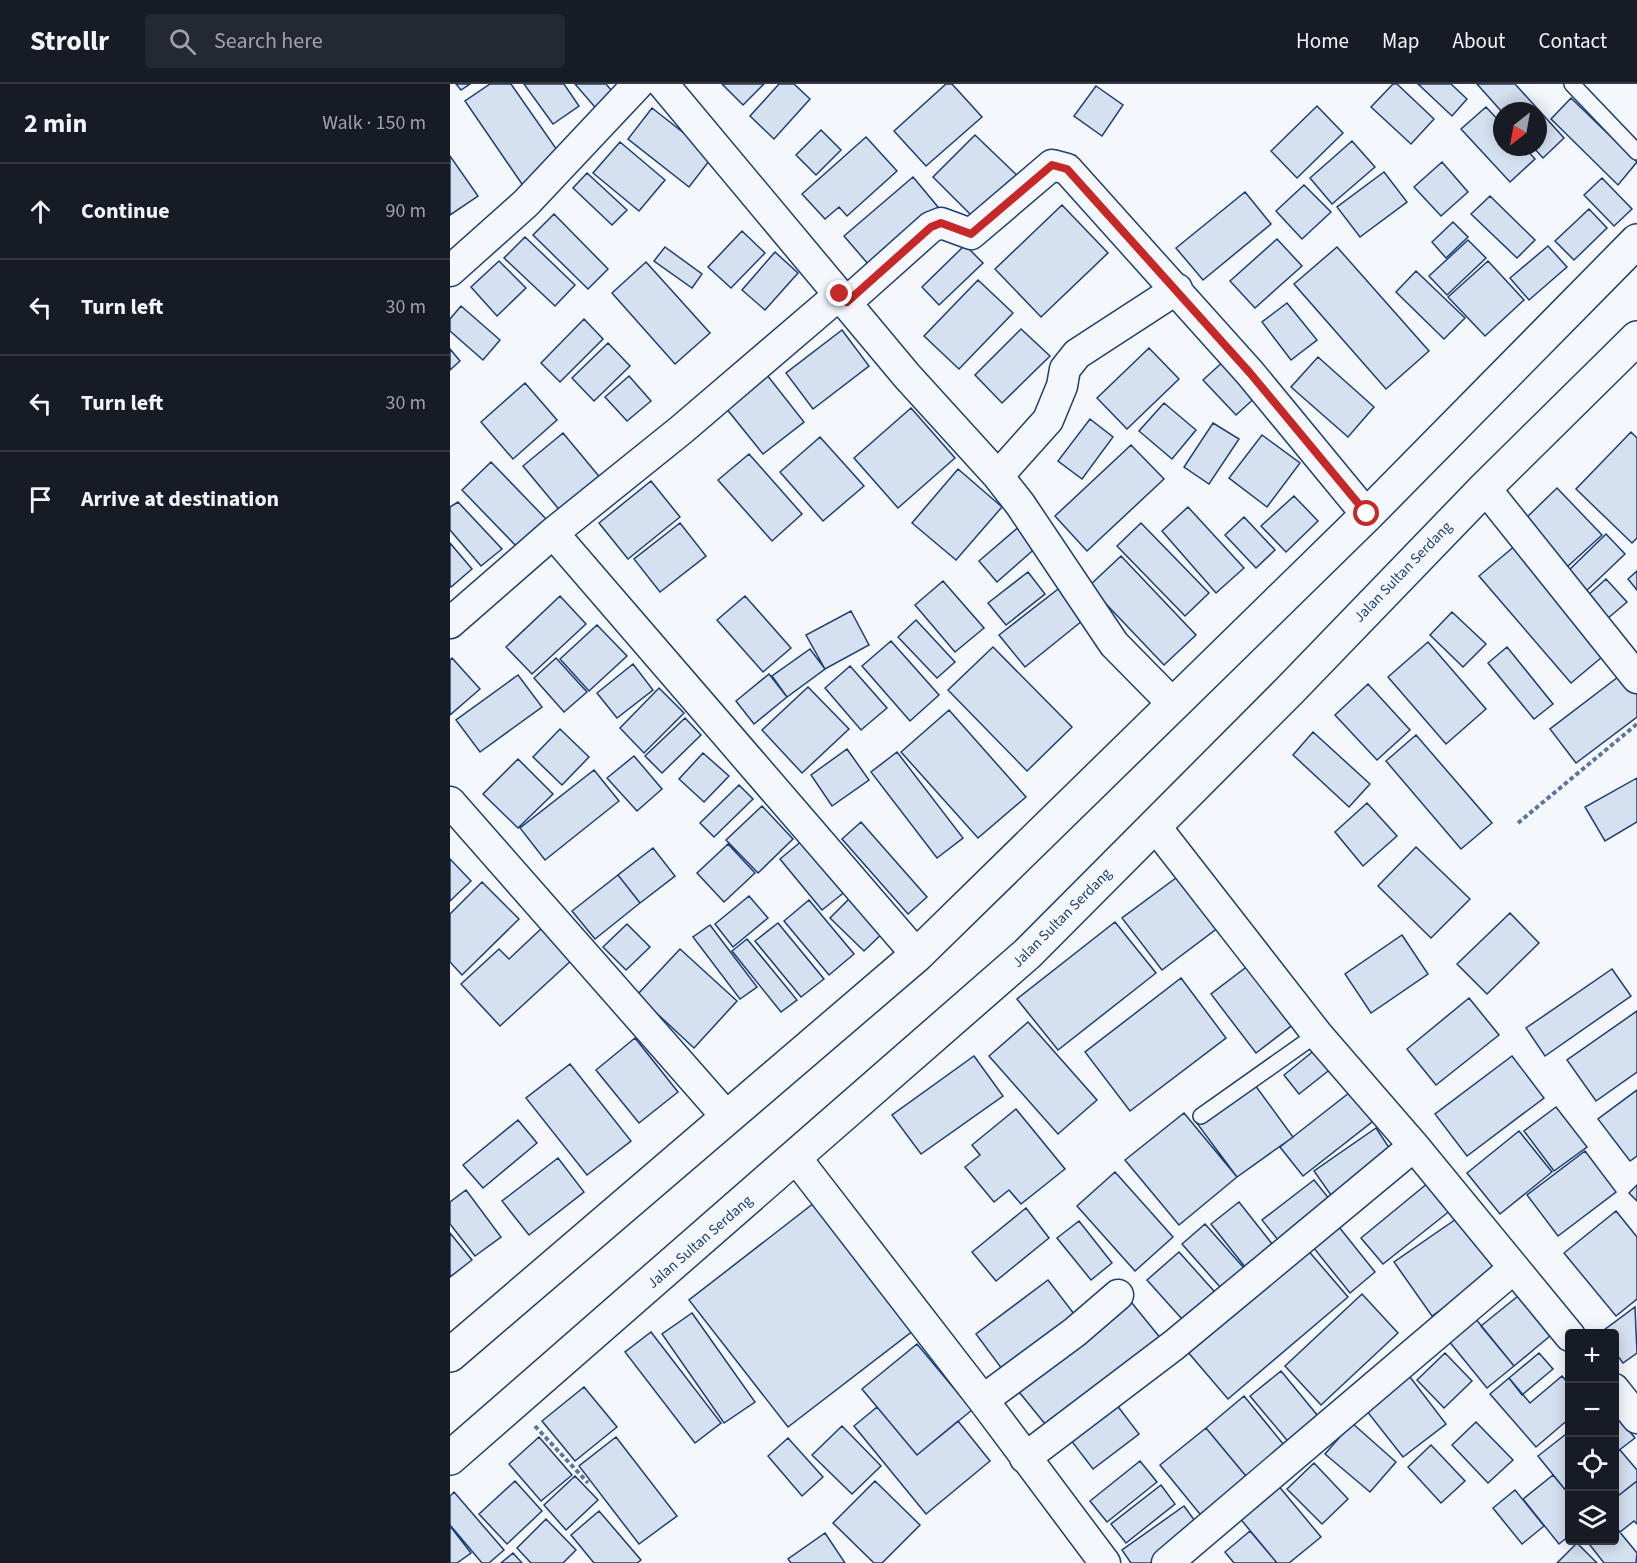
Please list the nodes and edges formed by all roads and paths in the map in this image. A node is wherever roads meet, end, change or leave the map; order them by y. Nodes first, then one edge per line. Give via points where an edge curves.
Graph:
1 (638, 84) edge
2 (663, 84) edge
3 (1572, 84) edge
4 (1637, 152) edge
5 (1637, 241) edge
6 (450, 272) edge
7 (1177, 289) junction
8 (843, 298) junction
9 (1637, 338) edge
10 (998, 476) junction
11 (1485, 488) junction
12 (1367, 514) junction
13 (553, 533) junction
14 (450, 623) edge
15 (1637, 678) edge
16 (1174, 705) junction
17 (1637, 724) edge
18 (450, 802) edge
19 (1518, 823) dead end
20 (1155, 826) junction
21 (916, 956) junction
22 (1317, 1034) junction
23 (1201, 1116) dead end
24 (728, 1117) junction
25 (1414, 1146) junction
26 (796, 1158) junction
27 (1514, 1269) junction
28 (1119, 1295) dead end
29 (1565, 1331) edge
30 (452, 1347) edge
31 (1622, 1385) edge
32 (983, 1400) junction
33 (514, 1403) junction
34 (1637, 1418) edge
35 (450, 1458) edge
36 (1025, 1458) junction
37 (588, 1483) dead end
38 (1105, 1563) edge
39 (1167, 1563) edge

1 - 6 street via 526,203
2 - 8 street
3 - 4 lane
5 - 12 highway
7 - 8 street via 1067,169 1052,165 971,234 941,223 931,227
7 - 10 street via 1077,354 1065,369 1048,420
7 - 12 street
8 - 10 street
8 - 13 street
9 - 11 highway, Jalan Sultan Serdang
10 - 16 street via 1114,644
11 - 15 street
11 - 20 highway, Jalan Sultan Serdang
12 - 16 highway
13 - 14 street
13 - 21 street
16 - 21 highway
17 - 19 path
18 - 24 street
20 - 22 street
20 - 26 highway, Jalan Sultan Serdang via 1027,954
21 - 24 highway
22 - 23 lane
22 - 25 street
24 - 30 highway
25 - 27 street
25 - 36 street via 1174,1345
26 - 32 street
26 - 33 highway, Jalan Sultan Serdang
27 - 29 street
27 - 39 street
28 - 32 street
31 - 34 street
32 - 36 street
33 - 35 highway, Jalan Sultan Serdang
33 - 37 path
36 - 38 street

